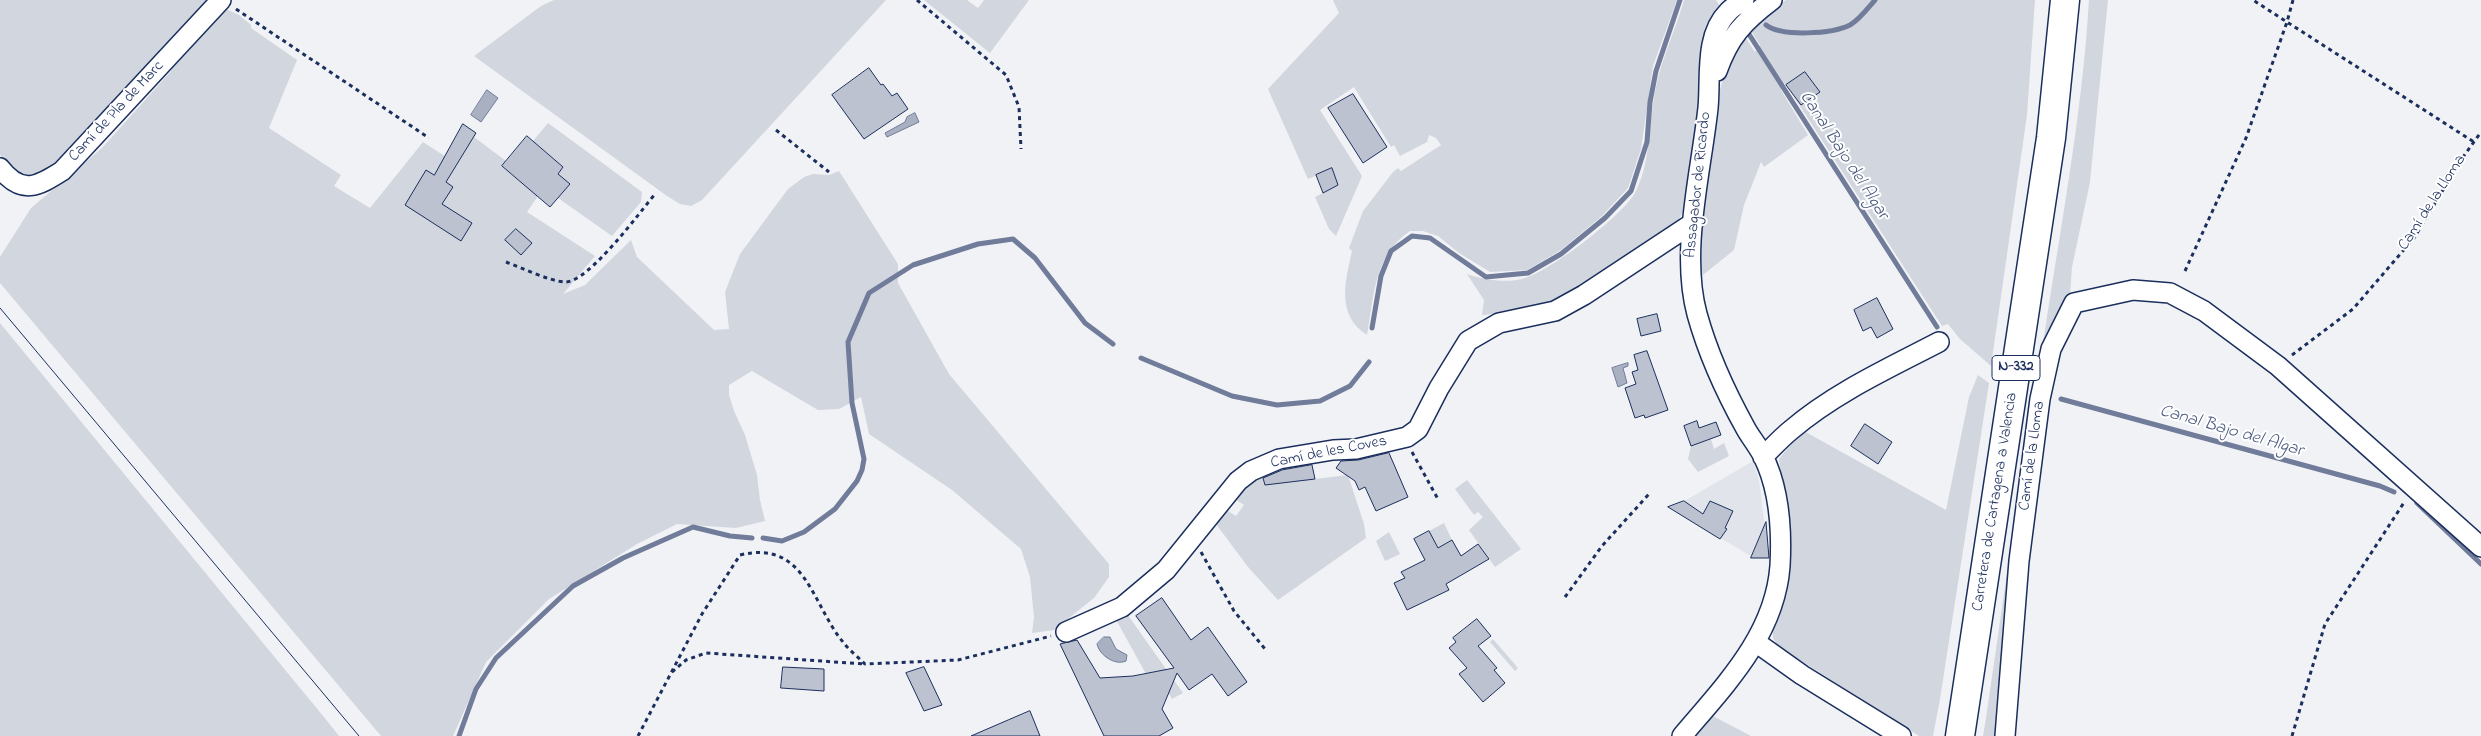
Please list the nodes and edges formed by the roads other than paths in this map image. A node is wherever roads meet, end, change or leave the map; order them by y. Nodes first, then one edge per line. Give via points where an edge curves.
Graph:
1 (1744, 0) edge
2 (1772, 0) edge
3 (2065, 0) edge
4 (227, 3) edge
5 (1709, 96) junction
6 (0, 168) edge
7 (1692, 223) junction
8 (1939, 342) dead end
9 (1763, 457) junction
10 (2481, 547) edge
11 (1066, 632) road end
12 (1757, 643) junction
13 (1682, 736) edge
14 (1901, 736) edge
15 (1960, 736) edge
16 (2005, 736) edge

1 - 5 street, Assagador de Ricardo via 1727,12 1716,29 1709,70
2 - 5 street, Assagador de Ricardo via 1740,26 1729,40
3 - 15 highway, Carretera de Cartagena a Valencia / N-332 via 2051,138
4 - 6 street, Camí de Pla de Marc via 62,170 40,186 23,185 6,176
5 - 7 street, Assagador de Ricardo
7 - 9 street, Assagador de Ricardo via 1689,277 1697,314 1726,390
7 - 11 street, Camí de les Coves via 1555,311 1499,323 1468,341 1418,429 1407,437 1356,449 1279,459 1252,471 1238,481 1166,570 1122,607
8 - 9 street via 1831,402 1791,429
9 - 12 street, Assagador de Ricardo via 1775,491 1780,525 1780,566 1773,607
10 - 16 street, Camí de la Lloma via 2278,366 2204,311 2170,294 2133,290 2074,303 2051,349 2040,399 2019,561
12 - 13 street, Assagador de Ricardo
12 - 14 street

